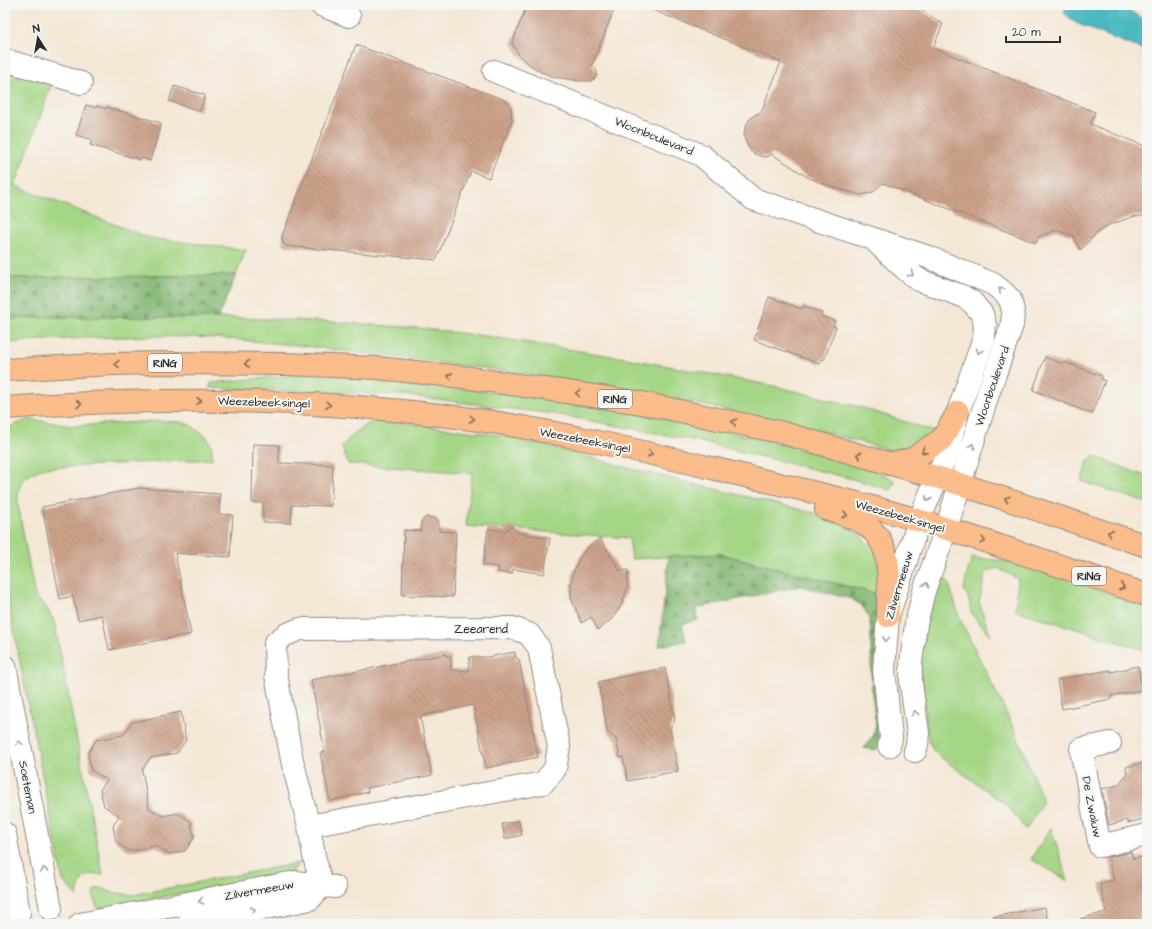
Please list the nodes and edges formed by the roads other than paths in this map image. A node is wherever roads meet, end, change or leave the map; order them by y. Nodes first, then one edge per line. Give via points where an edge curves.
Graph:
1 (320, 5) edge
2 (349, 16) dead end
3 (5, 60) edge
4 (494, 71) dead end
5 (81, 83) dead end
6 (872, 238) junction
7 (960, 270) junction
8 (931, 294) junction
9 (5, 359) edge
10 (45, 367) junction
11 (5, 370) edge
12 (40, 406) junction
13 (5, 408) edge
14 (958, 412) junction
15 (5, 420) edge
16 (890, 464) junction
17 (937, 477) junction
18 (960, 484) junction
19 (785, 486) junction
20 (919, 521) junction
21 (946, 528) junction
22 (1147, 546) edge
23 (1147, 595) edge
24 (888, 616) junction
25 (5, 666) edge
26 (1110, 743) dead end
27 (889, 746) dead end
28 (915, 751) dead end
29 (309, 826) junction
30 (5, 834) edge
31 (1147, 835) edge
32 (328, 887) junction
33 (51, 908) junction
34 (14, 918) edge
35 (70, 924) edge
36 (80, 924) edge
37 (188, 924) edge

1 - 2 street
3 - 5 street
4 - 6 street, Woonboulevard via 701,155 753,199
6 - 7 street, Woonboulevard
6 -> 8 street, Woonboulevard
7 - 8 street via 941,278
18 -> 7 street, Woonboulevard via 1012,325 1013,311 1010,299 993,284
8 -> 14 street, Woonboulevard via 962,296 972,302 982,314 985,325 984,338
9 - 10 main road
10 - 11 main road, RING
16 -> 10 main road, RING via 780,432 642,403 463,377 377,368 286,364 144,363
12 - 13 main road, Weezebeeksingel / RING
12 - 15 main road
12 -> 19 main road, Weezebeeksingel / RING via 219,400 369,408 480,420 635,450
14 -> 16 main road via 942,439 912,459
14 - 17 street, Woonboulevard via 947,453
16 - 17 main road, RING
17 - 18 main road, RING
17 -> 20 street, Woonboulevard
18 - 21 street, Woonboulevard
22 -> 18 main road, RING
19 - 20 main road, Weezebeeksingel / RING
19 -> 24 main road via 819,507 854,518 872,529 884,545 889,565
20 - 21 main road, Weezebeeksingel / RING
20 - 24 street, Zilvermeeuw
21 -> 23 main road, Weezebeeksingel / RING
28 -> 21 street via 918,733 911,663 916,624 924,591
24 -> 27 street, Zilvermeeuw via 884,670 892,738
33 -> 25 street, Soeteman
26 - 31 street, De Zwaluw via 1081,749 1100,846
29 - 29 street, Zeearend via 292,760 276,675 275,643 285,635 300,629 513,628 529,634 539,648 559,747 555,769 543,783
29 - 32 street, Zeearend
30 - 34 street
32 -> 36 street, Zilvermeeuw via 295,882
37 -> 32 street, Zilvermeeuw via 310,899
33 - 34 street via 35,907
33 - 35 street

